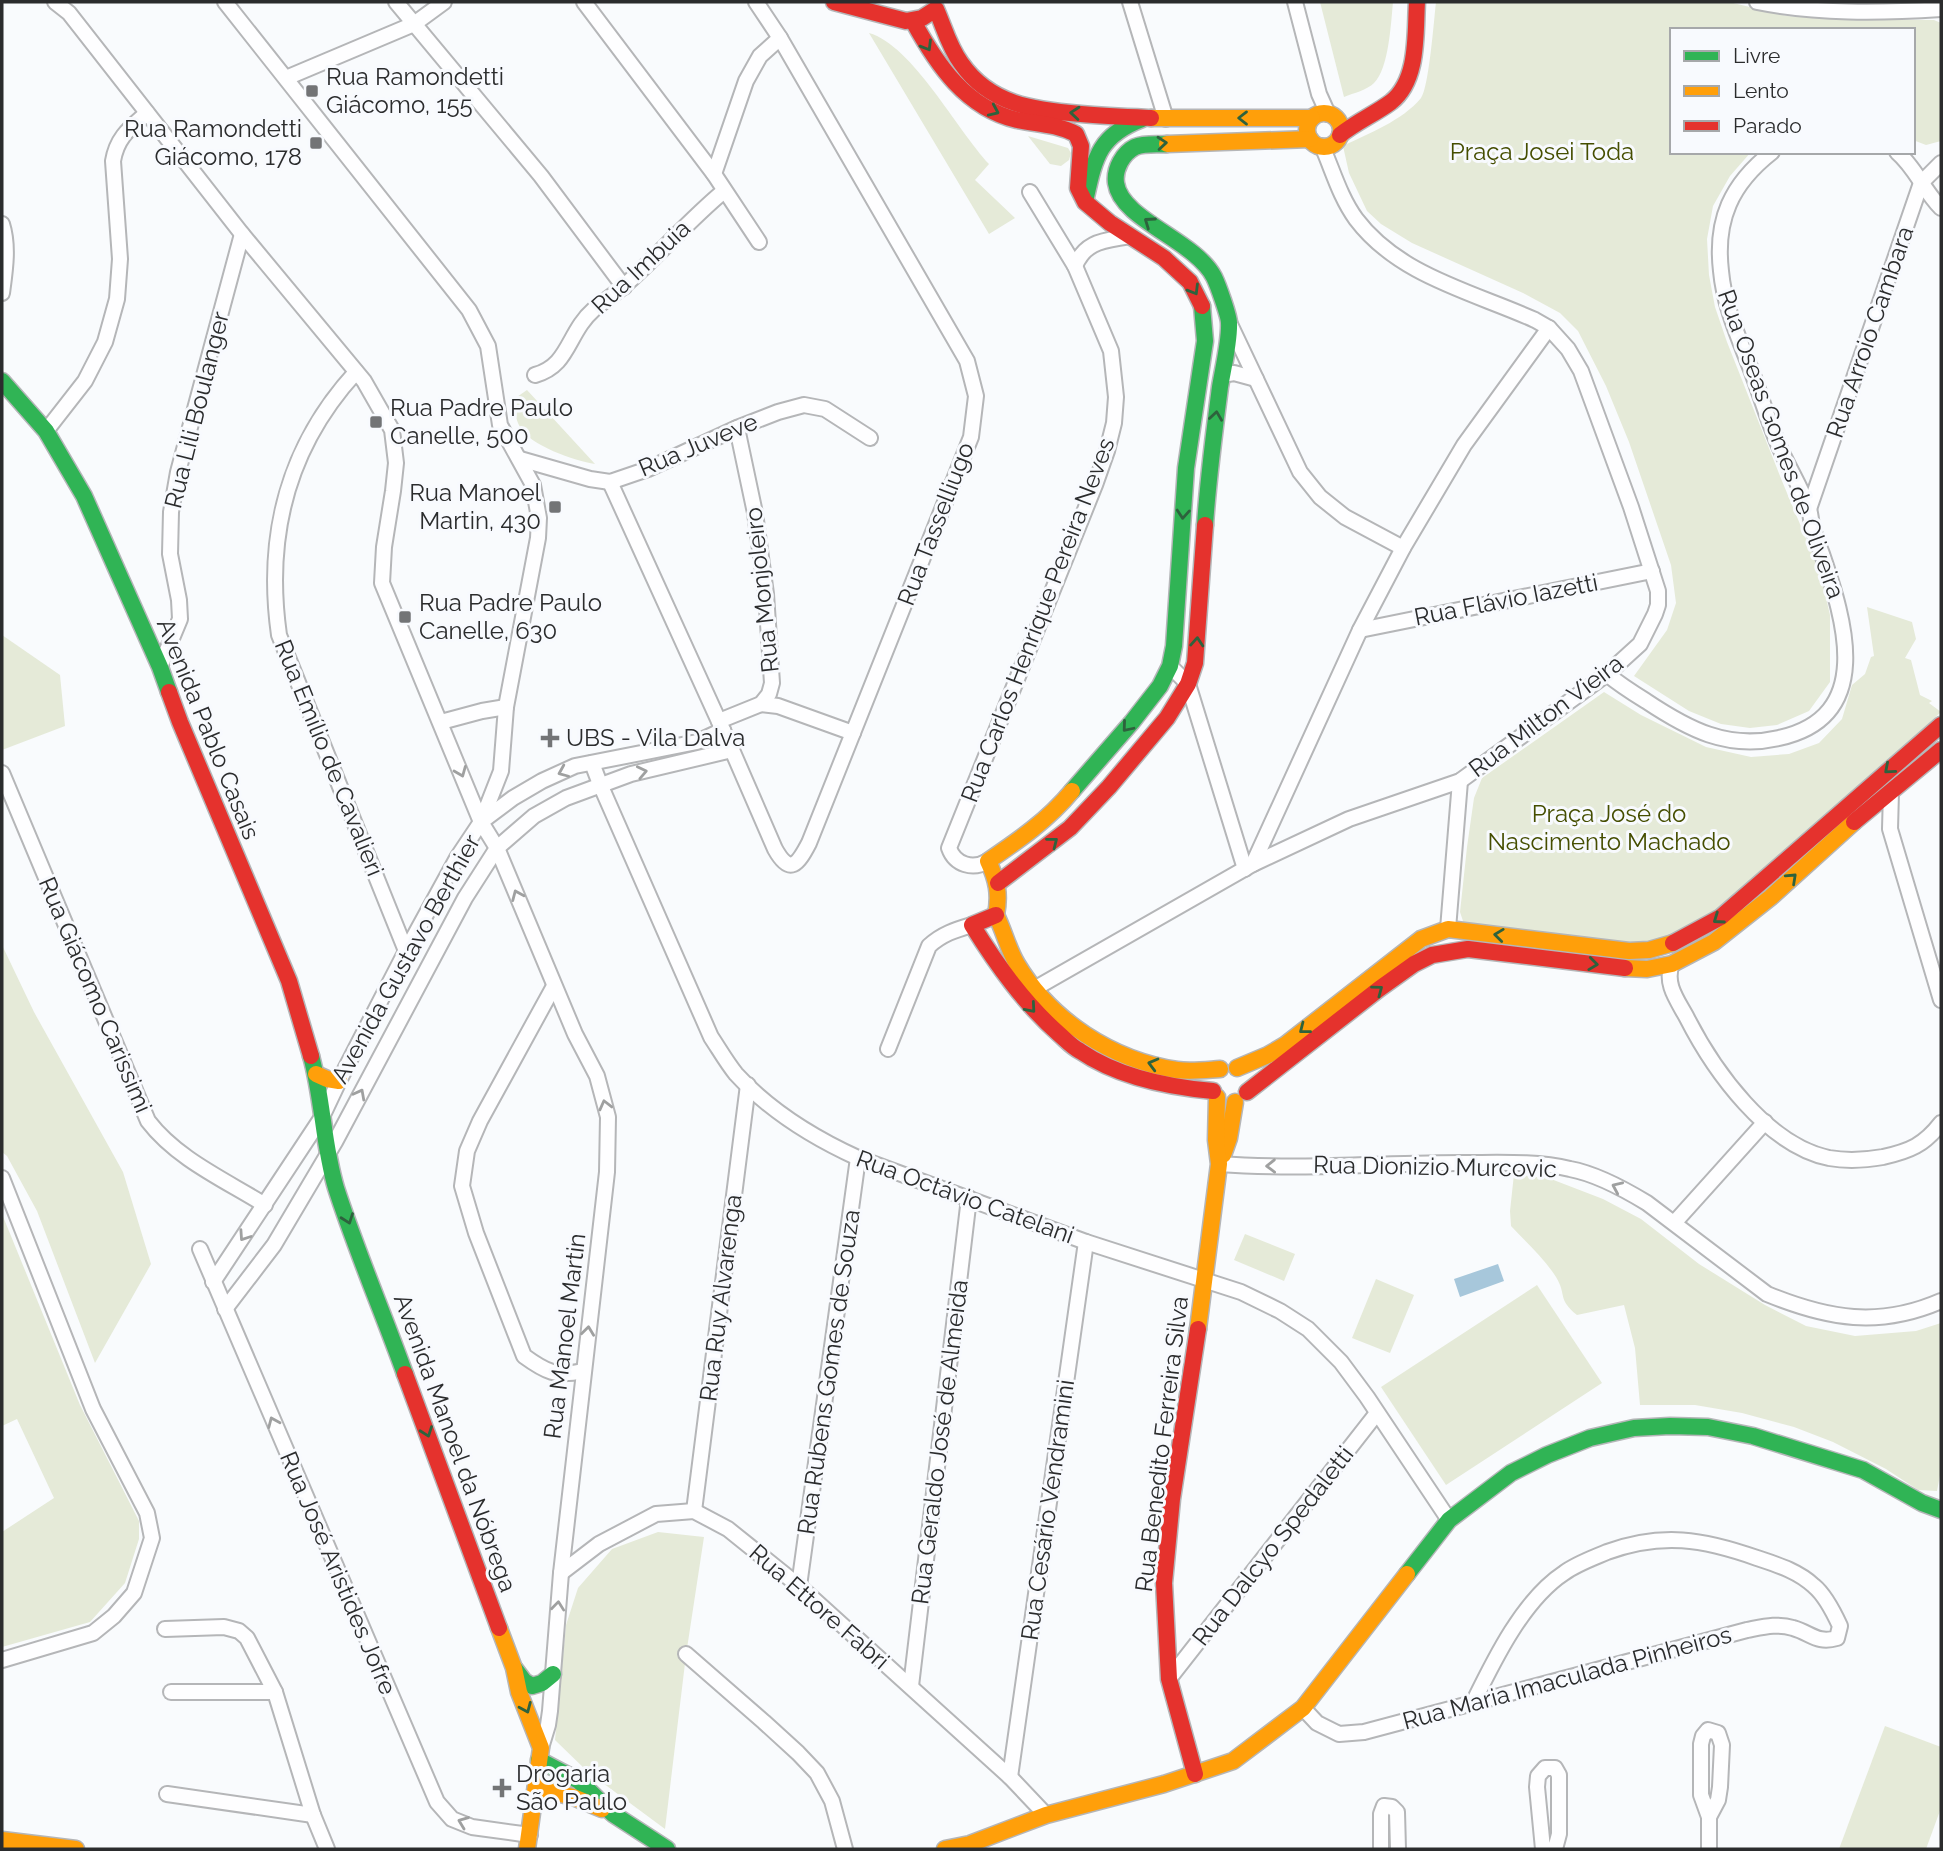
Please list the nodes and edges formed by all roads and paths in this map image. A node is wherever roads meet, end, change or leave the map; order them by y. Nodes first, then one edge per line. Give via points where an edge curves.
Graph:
1 (55, 2) edge
2 (225, 2) edge
3 (396, 2) edge
4 (444, 2) edge
5 (584, 2) edge
6 (756, 2) edge
7 (834, 2) edge
8 (1130, 2) edge
9 (1295, 2) edge
10 (1417, 2) edge
11 (1757, 2) edge
12 (936, 6) edge
13 (1941, 9) edge
14 (913, 21) junction
15 (414, 24) junction
16 (780, 38) junction
17 (958, 60) junction
18 (941, 70) junction
19 (286, 78) junction
20 (147, 113) junction
21 (1143, 118) junction
22 (1166, 119) junction
23 (1325, 133) junction
24 (1771, 154) edge
25 (1899, 154) edge
26 (1941, 163) edge
27 (714, 174) junction
28 (1116, 182) junction
29 (1921, 183) junction
30 (724, 191) junction
31 (1030, 192) dead end
32 (1085, 202) junction
33 (1941, 208) edge
34 (2, 224) edge
35 (242, 234) junction
36 (1130, 236) junction
37 (759, 242) dead end
38 (1074, 266) junction
39 (624, 287) junction
40 (2, 293) edge
41 (1229, 322) junction
42 (1549, 328) junction
43 (356, 372) junction
44 (535, 375) dead end
45 (1222, 375) junction
46 (1256, 379) junction
47 (2, 381) edge
48 (737, 428) junction
49 (46, 431) junction
50 (870, 438) dead end
51 (520, 459) junction
52 (610, 482) junction
53 (1809, 509) junction
54 (1403, 548) junction
55 (1652, 571) junction
56 (1360, 630) junction
57 (1170, 666) junction
58 (160, 667) junction
59 (1607, 674) junction
60 (1188, 684) junction
61 (761, 704) junction
62 (506, 707) junction
63 (441, 722) junction
64 (1941, 725) edge
65 (721, 726) junction
66 (853, 733) junction
67 (732, 750) junction
68 (1941, 750) edge
69 (592, 763) junction
70 (2, 774) edge
71 (1460, 781) junction
72 (600, 784) junction
73 (1891, 792) junction
74 (481, 822) junction
75 (497, 848) junction
76 (988, 861) junction
77 (1249, 867) junction
78 (998, 883) junction
79 (996, 915) junction
80 (972, 925) junction
81 (1448, 929) junction
82 (1008, 946) junction
83 (406, 951) junction
84 (989, 954) junction
85 (1672, 964) junction
86 (554, 986) junction
87 (1034, 989) junction
88 (1941, 1000) edge
89 (888, 1049) dead end
90 (1237, 1068) junction
91 (1220, 1069) junction
92 (316, 1074) junction
93 (338, 1081) junction
94 (748, 1085) junction
95 (1215, 1094) junction
96 (1241, 1097) junction
97 (322, 1117) junction
98 (1765, 1122) junction
99 (1941, 1123) edge
100 (328, 1154) junction
101 (858, 1158) junction
102 (1220, 1161) junction
103 (2, 1178) edge
104 (969, 1198) junction
105 (265, 1205) junction
106 (1675, 1223) junction
107 (1086, 1242) junction
108 (200, 1249) dead end
109 (1205, 1279) junction
110 (213, 1282) junction
111 (1941, 1301) edge
112 (225, 1309) junction
113 (583, 1371) junction
114 (1377, 1413) junction
115 (1941, 1510) edge
116 (694, 1511) junction
117 (1449, 1520) junction
118 (561, 1573) junction
119 (799, 1586) junction
120 (166, 1629) dead end
121 (685, 1654) dead end
122 (2, 1660) edge
123 (514, 1668) junction
124 (553, 1674) junction
125 (1169, 1679) junction
126 (911, 1686) junction
127 (172, 1692) dead end
128 (275, 1692) junction
129 (1473, 1703) junction
130 (1303, 1708) junction
131 (540, 1754) junction
132 (1195, 1774) junction
133 (1010, 1777) junction
134 (536, 1788) junction
135 (167, 1794) dead end
136 (613, 1814) junction
137 (313, 1815) junction
138 (1046, 1815) junction
139 (1709, 1817) junction
140 (2, 1840) edge
141 (528, 1842) edge
142 (76, 1849) edge
143 (327, 1849) edge
144 (667, 1849) edge
145 (845, 1849) edge
146 (945, 1849) edge
147 (1381, 1849) edge
148 (1398, 1849) edge
149 (1543, 1849) edge
150 (1555, 1849) edge
151 (1709, 1849) edge

1 - 20 street, Rua Manoel Martin via 69,13
2 - 19 street
3 - 15 street
4 - 15 street
5 - 27 street
6 - 16 street, Rua Tasselliugo
7 - 14 street
8 - 22 street
9 - 23 street, Rua Milton Vieira
10 - 23 street via 1411,67 1404,89 1367,117
11 - 13 street via 1819,10
12 - 14 street
12 - 17 street
14 -> 18 street
15 - 19 street
15 - 39 street via 541,176
16 - 27 street via 760,55 746,81
16 - 66 street, Rua Tasselliugo via 967,361 976,396 971,437
17 - 18 street
21 -> 17 street via 1056,112 1011,103
18 -> 32 street via 978,104 996,113 1076,134 1081,146 1078,188
19 - 51 street via 469,310 488,345 500,425
20 - 35 street, Rua Manoel Martin
20 - 49 street via 115,148 120,259 117,299 105,342 85,381
21 - 22 street
21 - 32 street via 1105,143
23 -> 22 street
28 -> 23 street via 1121,161 1136,147
23 - 42 street, Rua Milton Vieira via 1332,173 1350,210 1380,245 1410,267
24 - 53 street, Rua Oseas Gomes de Oliveira via 1754,168 1725,211 1720,230 1721,274 1727,304 1774,432
25 - 29 street
26 - 29 street, Rua Arroio Cambara
27 - 30 street
28 - 32 street
41 -> 28 street via 1214,277 1206,267 1188,248 1123,201
29 - 33 street
29 - 53 street, Rua Arroio Cambara
30 - 37 street
30 - 39 street, Rua Imbuia
31 - 38 street, Rua Carlos Henrique Pereira Neves
32 - 36 street
34 - 40 street via 6,265
35 - 43 street, Rua Manoel Martin
35 - 58 street, Rua Lili Boulanger via 178,472 170,554 180,619
36 - 38 street via 1089,246
36 -> 57 street via 1190,282 1202,305 1205,341 1186,468
38 - 76 street, Rua Carlos Henrique Pereira Neves via 1111,351 1114,424 1095,485 949,848 964,864 974,867
39 - 44 street, Rua Imbuia via 593,309 548,371
41 - 45 street
41 - 46 street
42 - 54 street via 1464,445
42 - 55 street, Rua Milton Vieira via 1581,372
43 - 63 street, Rua Manoel Martin via 392,430 396,463 382,583
43 - 83 street, Rua Emílio de Cavalieri via 306,442 289,482 278,530 275,607 279,635
45 - 46 street
60 -> 45 street via 1195,663 1205,514
46 - 54 street via 1300,472 1321,497 1345,517
47 - 49 street, Avenida Pablo Casais
48 - 50 street, Rua Juveve via 804,405 825,409
48 - 52 street, Rua Juveve
48 - 61 street, Rua Monjoleiro via 755,513 771,647 772,683
49 - 58 street, Avenida Pablo Casais via 84,496
51 - 52 street, Rua Juveve
51 - 62 street via 533,485 538,538
52 - 65 street
53 - 59 street, Rua Oseas Gomes de Oliveira via 1839,606 1846,658 1839,695 1816,723 1802,732 1763,742 1711,736 1666,714
54 - 56 street
55 - 56 street, Rua Flávio Iazetti
55 - 59 street, Rua Milton Vieira via 1658,591 1655,614 1640,644
56 - 77 street
57 - 60 street
57 -> 76 street via 1132,722 1058,808
58 - 92 street, Avenida Pablo Casais via 289,981
59 - 71 street, Rua Milton Vieira
60 - 77 street
78 -> 60 street via 1070,828 1167,718
61 - 65 street, Rua Monjoleiro
61 - 66 street
62 - 63 street
62 - 74 street via 501,771
63 -> 74 street, Rua Manoel Martin
64 -> 81 street via 1721,917 1677,942 1629,951
65 - 67 street
65 - 69 street, Avenida Gustavo Berthier via 697,742
66 - 67 street, Rua Tasselliugo via 809,843 794,864 786,864 775,849
72 -> 67 street, Avenida Gustavo Berthier
68 - 73 street
69 - 72 street, Rua Octávio Catelani
69 -> 74 street, Avenida Gustavo Berthier via 542,780
70 - 105 street, Rua Giácomo Carissimi via 148,1121 181,1153
71 - 77 street, Rua Milton Vieira via 1349,820
71 - 81 street
72 - 75 street, Avenida Gustavo Berthier via 534,816
72 - 94 street, Rua Octávio Catelani via 711,1037
85 -> 73 street via 1714,942
73 - 88 street via 1890,829
74 - 75 street, Rua Manoel Martin
74 - 83 street, Avenida Gustavo Berthier
86 -> 75 street, Rua Manoel Martin
100 -> 75 street, Avenida Gustavo Berthier via 465,898
76 - 78 street
77 - 87 street, Rua Milton Vieira
78 - 79 street
79 - 80 street
79 - 82 street
80 - 84 street
80 - 89 street via 938,937 929,946
81 -> 90 street via 1421,939 1285,1045
82 - 84 street
82 - 87 street
83 - 93 street, Avenida Gustavo Berthier
84 -> 95 street via 1034,1012 1082,1053 1152,1082
96 -> 85 street via 1379,989 1432,955 1468,949 1626,968
85 - 98 street via 1669,982 1699,1042 1719,1073
113 -> 86 street, Rua Manoel Martin via 607,1172 608,1117 597,1076
86 - 113 street via 480,1121 467,1152 463,1186 476,1233 524,1356 541,1368 564,1375
91 -> 87 street via 1179,1070 1118,1053 1080,1031
90 - 91 street
90 - 96 street via 1247,1078
91 - 95 street via 1212,1082
92 - 93 street
92 - 97 street, Avenida Pablo Casais
93 - 97 street, Avenida Gustavo Berthier
94 - 101 street, Rua Octávio Catelani via 798,1125
94 - 116 street, Rua Ruy Alvarenga
95 - 96 street via 1222,1101
95 - 102 street, Rua Benedito Ferreira Silva
96 - 102 street, Rua Benedito Ferreira Silva
97 - 100 street, Avenida Manoel da Nóbrega
97 - 105 street, Avenida Gustavo Berthier
98 - 99 street via 1790,1141 1842,1159 1910,1150
98 - 106 street
100 - 112 street, Avenida Gustavo Berthier via 274,1245
100 -> 123 street, Avenida Manoel da Nóbrega via 336,1187
101 - 104 street, Rua Octávio Catelani
101 - 119 street, Rua Rubens Gomes de Souza
106 -> 102 street, Rua Dionizio Murcovic via 1627,1190 1590,1174 1553,1166 1256,1167
102 - 109 street, Rua Benedito Ferreira Silva
103 - 122 street via 93,1409 147,1513 152,1538 134,1593 114,1616 93,1633
104 - 107 street, Rua Octávio Catelani
104 - 126 street, Rua Geraldo José de Almeida
105 -> 110 street, Avenida Gustavo Berthier
106 - 111 street, Rua Dionizio Murcovic via 1767,1294 1788,1303 1843,1317 1870,1318 1899,1316
107 - 109 street, Rua Octávio Catelani
107 - 133 street, Rua Cesário Vendramini
108 - 110 street, Rua José Aristides Jofre
109 - 114 street, Rua Octávio Catelani via 1241,1292 1308,1329 1341,1362
109 - 125 street, Rua Benedito Ferreira Silva via 1165,1571
110 - 112 street, Rua José Aristides Jofre
141 -> 112 street, Rua José Aristides Jofre via 452,1819 437,1802
113 - 118 street, Rua Manoel Martin
114 - 117 street, Rua Octávio Catelani
114 - 125 street, Rua Dalcyo Spedaletti
115 - 117 street via 1829,1458 1730,1431 1670,1426 1590,1438 1546,1455 1511,1473
116 - 118 street via 656,1514 599,1544
116 - 119 street, Rua Ettore Fabri via 728,1529
117 - 130 street
124 -> 118 street, Rua Manoel Martin
119 - 126 street, Rua Ettore Fabri
120 - 128 street via 224,1627 239,1631
121 - 145 street via 817,1773 832,1801
123 - 124 street via 520,1679 535,1687
123 -> 131 street, Avenida Manoel da Nóbrega
124 - 131 street, Rua Manoel Martin
125 - 132 street, Rua Benedito Ferreira Silva
126 - 133 street, Rua Ettore Fabri
127 - 128 street
128 - 137 street
129 - 129 street, Rua Maria Imaculada Pinheiros via 1747,1630 1776,1625 1827,1641 1837,1638 1840,1626 1815,1586 1792,1569 1702,1542 1664,1539 1631,1544 1563,1573 1538,1597 1494,1660
129 - 130 street, Rua Maria Imaculada Pinheiros via 1364,1732 1339,1734 1317,1723
130 - 132 street via 1233,1761
131 - 134 street, Rua Manoel Martin
131 - 136 street
132 - 138 street
133 - 138 street, Rua Ettore Fabri
134 - 136 street
134 - 141 street, Rua Manoel Martin
135 - 137 street
136 - 144 street
137 - 143 street
138 - 146 street
139 - 139 street via 1718,1800 1722,1745 1718,1733 1708,1730 1701,1744 1701,1795
139 - 151 street
140 - 142 street
147 - 148 street via 1384,1806 1397,1812
149 - 150 street via 1538,1776 1545,1768 1555,1768 1559,1775 1559,1834

